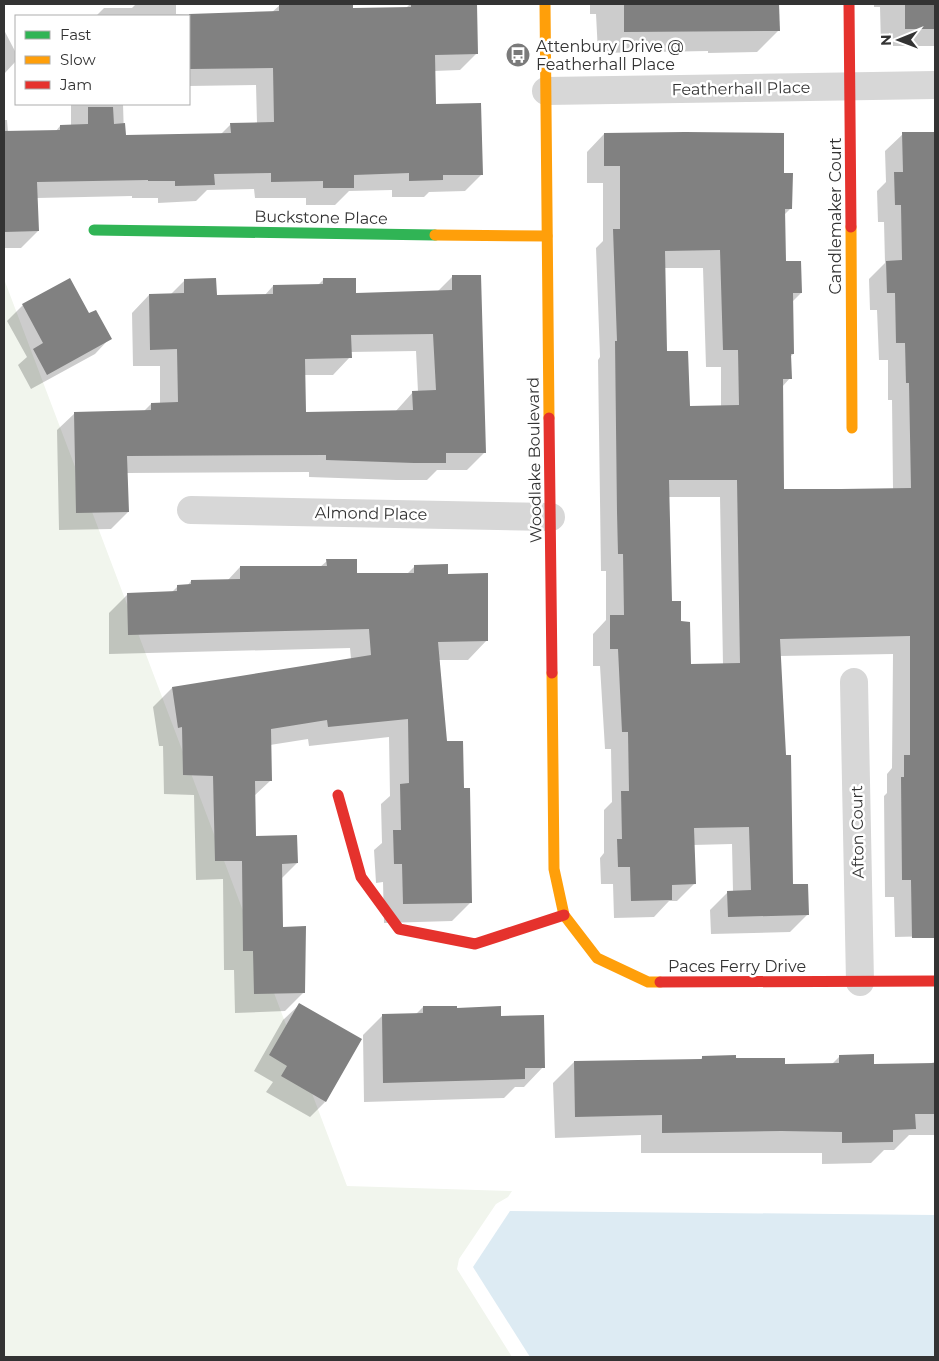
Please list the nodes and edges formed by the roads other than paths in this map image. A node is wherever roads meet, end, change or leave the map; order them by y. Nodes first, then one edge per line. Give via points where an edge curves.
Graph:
1 (545, 4) edge
2 (849, 4) edge
3 (935, 85) edge
4 (851, 86) junction
5 (546, 91) junction
6 (94, 230) dead end
7 (548, 236) junction
8 (852, 428) dead end
9 (191, 510) dead end
10 (551, 517) junction
11 (854, 682) dead end
12 (338, 795) dead end
13 (564, 915) junction
14 (935, 981) edge
15 (860, 982) junction

1 - 5 street, Woodlake Boulevard
2 - 4 street, Candlemaker Court
3 - 4 street, Featherhall Place
4 - 5 street, Featherhall Place
4 - 8 street, Candlemaker Court
5 - 7 street, Woodlake Boulevard
6 - 7 street, Buckstone Place
7 - 10 street, Woodlake Boulevard
9 - 10 street, Almond Place
10 - 13 street, Woodlake Boulevard via 554,869
11 - 15 street, Afton Court
12 - 13 street via 361,877 399,929 474,944
13 - 15 street, Paces Ferry Drive via 597,958 648,982
14 - 15 street, Paces Ferry Drive

